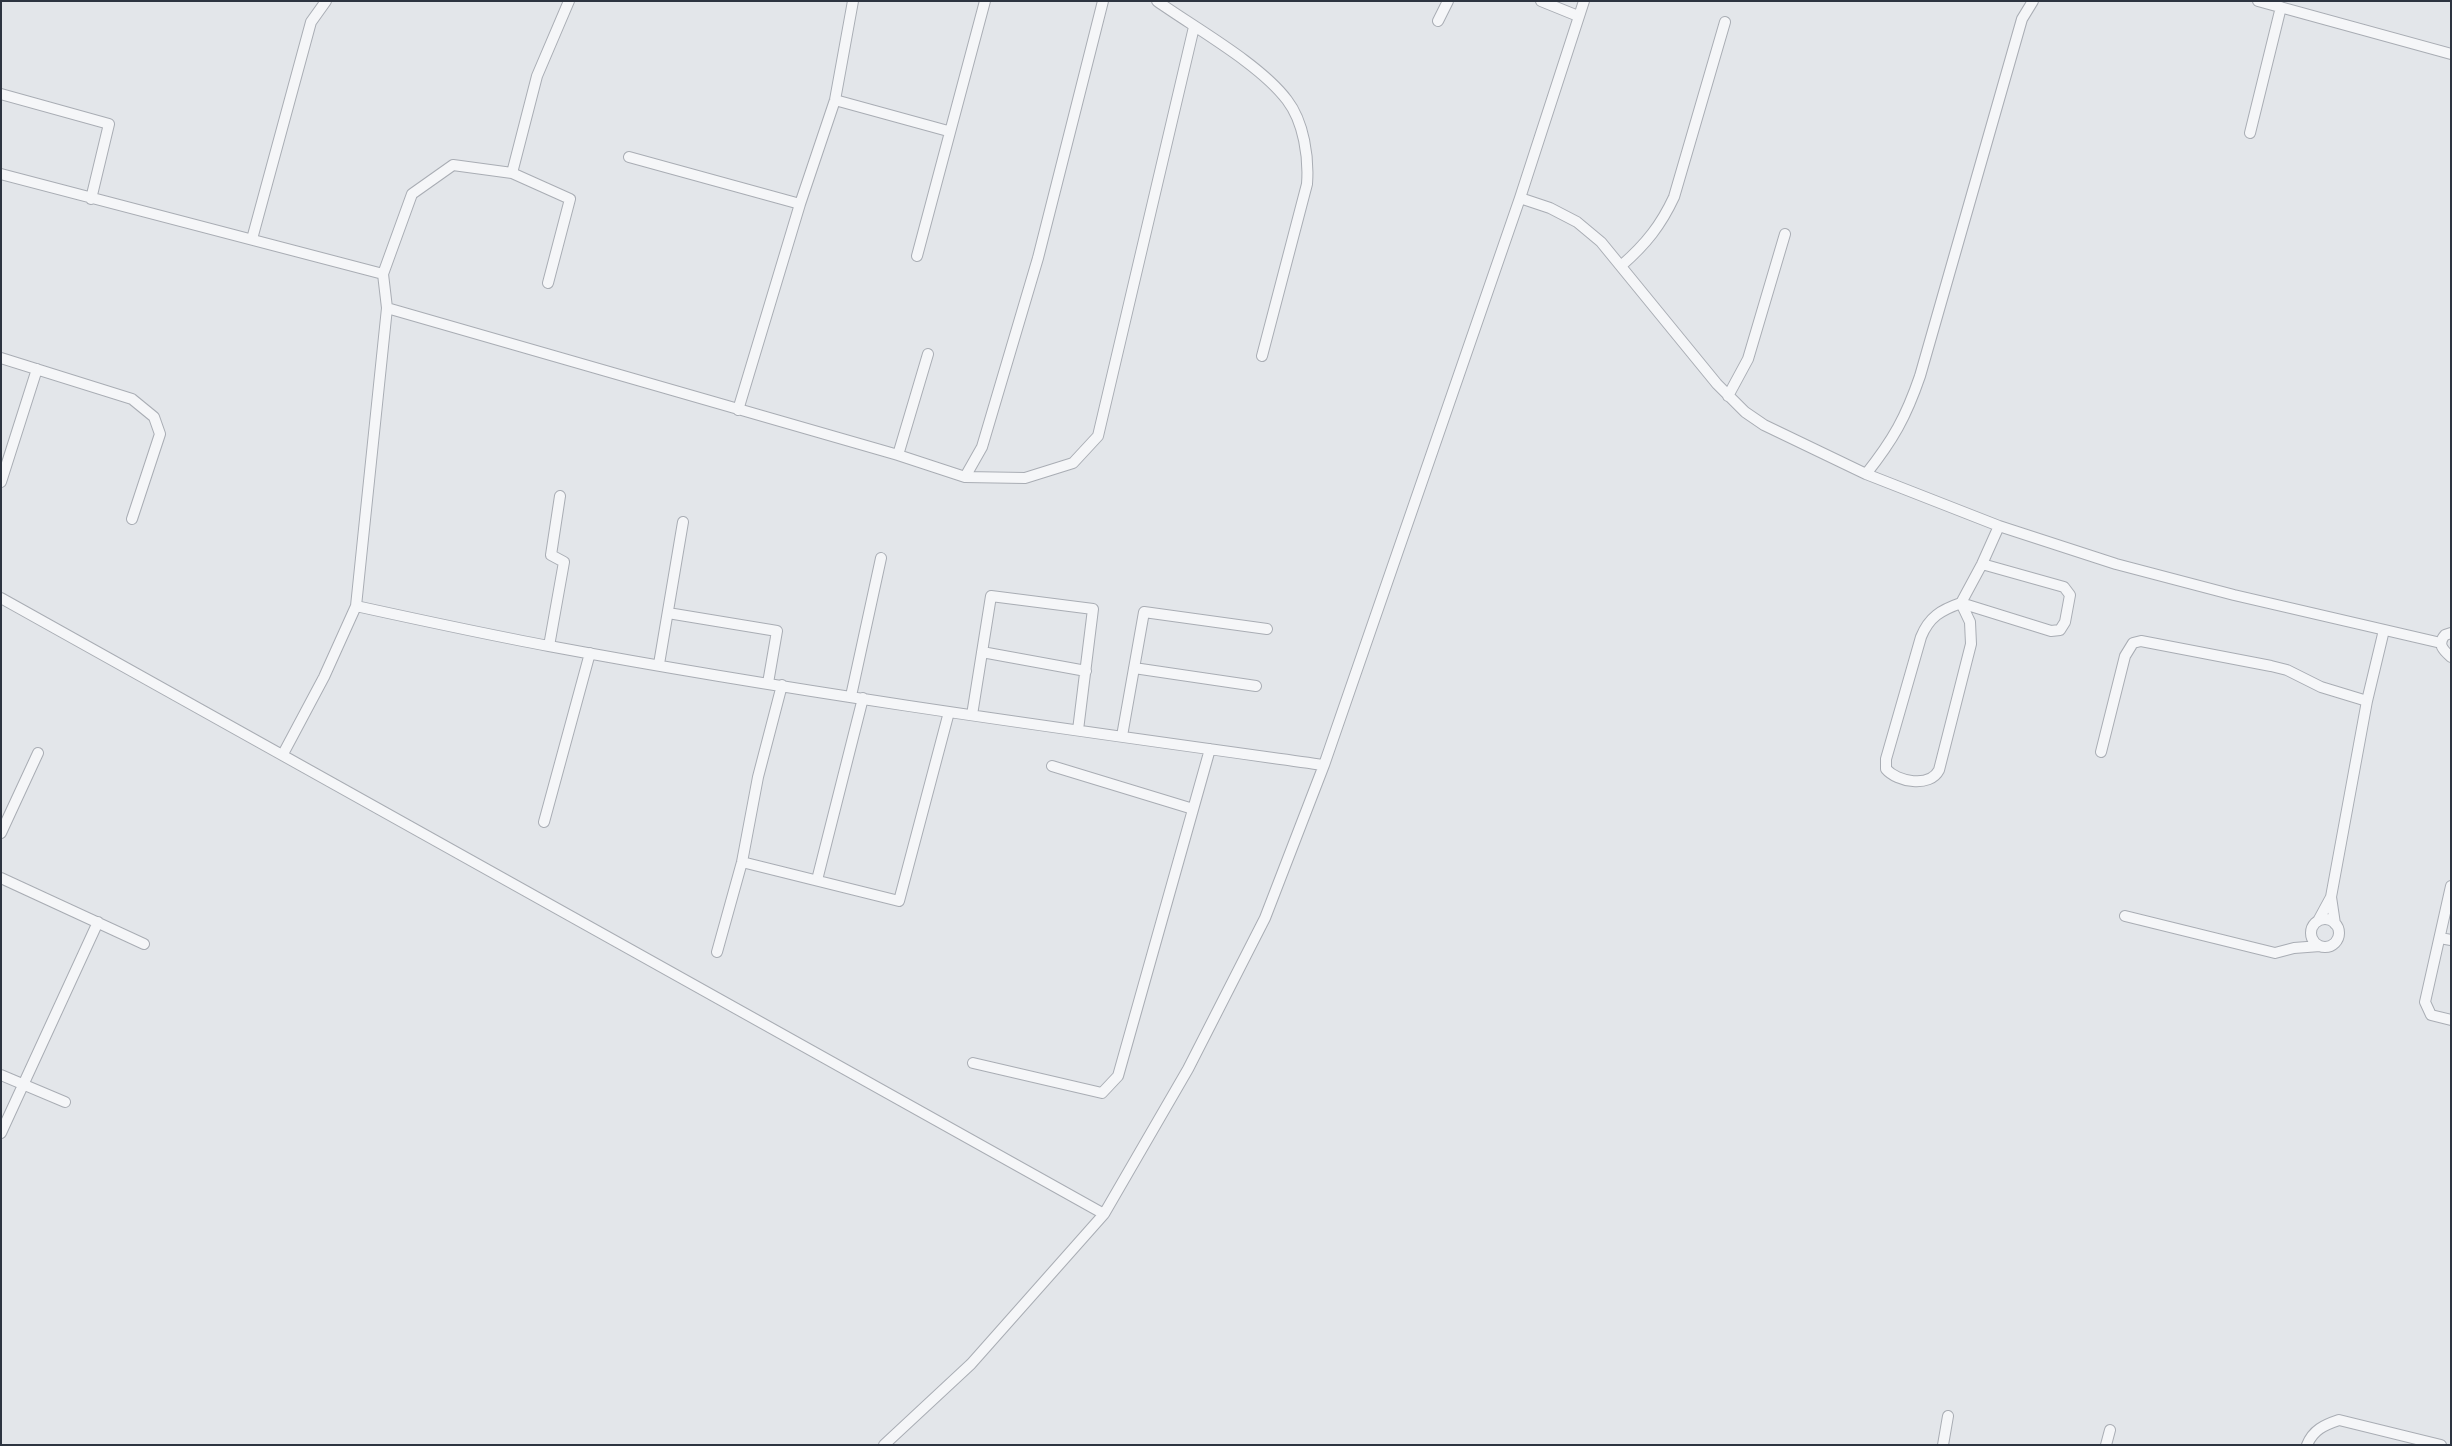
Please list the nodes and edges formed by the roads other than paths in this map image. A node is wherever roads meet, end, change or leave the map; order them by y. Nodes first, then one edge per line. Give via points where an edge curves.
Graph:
1 (326, 1) edge
2 (569, 1) edge
3 (853, 1) edge
4 (985, 1) edge
5 (1103, 1) edge
6 (1157, 1) edge
7 (1448, 1) edge
8 (1541, 1) edge
9 (1584, 1) edge
10 (2032, 1) edge
11 (2258, 1) edge
12 (2281, 7) junction
13 (1578, 16) junction
14 (1438, 21) dead end
15 (1725, 22) dead end
16 (1194, 27) junction
17 (2451, 54) edge
18 (1, 94) edge
19 (835, 100) junction
20 (948, 131) junction
21 (2250, 133) dead end
22 (629, 157) dead end
23 (512, 173) junction
24 (1, 174) edge
25 (1520, 198) junction
26 (90, 199) junction
27 (800, 204) junction
28 (1785, 234) dead end
29 (252, 239) junction
30 (917, 256) dead end
31 (1622, 265) junction
32 (383, 274) junction
33 (548, 283) dead end
34 (387, 308) junction
35 (928, 354) dead end
36 (1262, 356) dead end
37 (1, 358) edge
38 (37, 369) junction
39 (1728, 396) junction
40 (738, 410) junction
41 (898, 455) junction
42 (1866, 474) junction
43 (965, 477) junction
44 (1, 482) edge
45 (560, 496) dead end
46 (132, 518) dead end
47 (683, 522) dead end
48 (1999, 526) junction
49 (881, 558) dead end
50 (1982, 564) junction
51 (1, 598) edge
52 (1961, 603) junction
53 (356, 606) junction
54 (668, 614) junction
55 (1267, 629) dead end
56 (2384, 630) junction
57 (2451, 633) edge
58 (2440, 643) junction
59 (549, 646) junction
60 (982, 652) junction
61 (590, 653) junction
62 (2451, 656) edge
63 (659, 664) junction
64 (1134, 668) junction
65 (1086, 671) junction
66 (768, 683) junction
67 (782, 685) junction
68 (1256, 686) dead end
69 (851, 696) junction
70 (864, 698) junction
71 (2367, 700) junction
72 (949, 712) junction
73 (972, 715) junction
74 (1078, 730) junction
75 (1122, 736) junction
76 (1210, 749) junction
77 (2101, 752) dead end
78 (38, 753) dead end
79 (283, 754) junction
80 (1324, 765) junction
81 (1052, 766) dead end
82 (1193, 809) junction
83 (544, 822) dead end
84 (1, 833) edge
85 (742, 862) junction
86 (1, 878) edge
87 (817, 880) junction
88 (2451, 886) edge
89 (2331, 897) junction
90 (2125, 916) dead end
91 (98, 922) junction
92 (2315, 924) junction
93 (2335, 924) junction
94 (2440, 938) junction
95 (2451, 940) edge
96 (144, 944) dead end
97 (2320, 946) junction
98 (2294, 948) junction
99 (717, 952) dead end
100 (2451, 1020) edge
101 (973, 1063) dead end
102 (1, 1075) edge
103 (24, 1084) junction
104 (65, 1102) dead end
105 (1, 1133) edge
106 (1104, 1214) junction
107 (1948, 1416) dead end
108 (2110, 1430) dead end
109 (886, 1444) edge
110 (1943, 1445) edge
111 (2106, 1445) edge
112 (2307, 1445) edge
113 (2441, 1445) edge

1 - 29 lane via 311,22
2 - 23 lane via 537,76
3 - 19 lane
4 - 20 lane
5 - 43 lane via 1035,267 982,447
6 - 16 lane
7 - 14 lane
8 - 13 lane
9 - 13 lane
10 - 42 lane via 2022,19 1908,411 1890,443
11 - 12 lane
12 - 17 lane
12 - 21 lane
13 - 25 lane
15 - 31 lane via 1674,197 1662,223 1644,246
16 - 36 lane via 1254,69 1288,101 1301,128 1308,169 1306,184
16 - 43 lane via 1098,436 1073,463 1025,478
18 - 26 lane via 109,124
19 - 20 lane
19 - 27 lane
20 - 30 lane
22 - 27 lane
23 - 32 lane via 453,165 412,194
23 - 33 lane via 570,199
24 - 26 lane
25 - 31 lane via 1577,222 1602,242
25 - 80 lane
26 - 29 lane
27 - 40 lane
28 - 39 lane via 1748,358
29 - 32 lane
31 - 39 lane
32 - 34 lane
34 - 40 lane
34 - 53 lane
35 - 41 lane
37 - 38 lane
38 - 44 lane
38 - 46 lane via 132,399 154,418 160,434
39 - 42 lane via 1764,425
40 - 41 lane
41 - 43 lane
42 - 48 lane
45 - 59 lane via 551,556 564,562
47 - 54 lane
48 - 50 lane
48 - 56 lane via 2116,564
49 - 69 lane
50 - 52 lane
50 - 52 lane via 2064,587 2070,600 2063,626 2051,631
51 - 79 lane
52 - 52 lane via 1935,615 1920,637 1886,759 1886,769 1893,775 1927,782 1940,770 1971,644 1970,622
53 - 59 lane
53 - 79 lane via 324,677
54 - 63 lane
54 - 66 lane via 777,630
55 - 64 lane via 1144,612
56 - 58 lane
56 - 71 lane
57 - 58 lane via 2444,635
58 - 62 lane
59 - 61 lane
60 - 65 lane
60 - 65 lane via 991,596 1093,609
60 - 73 lane
61 - 63 lane
61 - 83 lane
63 - 66 lane
64 - 68 lane
64 - 75 lane
65 - 74 lane
66 - 67 lane
67 - 69 lane
67 - 85 lane via 758,776
69 - 70 lane
70 - 72 lane
70 - 87 lane
71 - 77 lane via 2321,687 2287,670 2141,641 2133,643 2125,656
71 - 89 lane
72 - 73 lane
72 - 87 lane via 899,901
73 - 74 lane
74 - 75 lane
75 - 76 lane
76 - 80 lane
76 - 82 lane
78 - 84 lane
79 - 106 lane
80 - 106 lane via 1265,918 1188,1069
81 - 82 lane
82 - 101 lane via 1118,1076 1102,1093
85 - 87 lane
85 - 99 lane
86 - 91 lane
88 - 94 lane
89 - 92 lane
89 - 93 lane
90 - 98 lane via 2275,954
91 - 96 lane
91 - 103 lane
92 - 93 lane via 2328,920
92 - 97 lane via 2313,940
92 - 98 lane
93 - 97 lane via 2338,932 2336,941
94 - 95 lane
94 - 100 lane via 2426,1007 2431,1014
97 - 98 lane
102 - 103 lane
103 - 104 lane
103 - 105 lane
106 - 109 lane via 971,1364
107 - 110 lane
108 - 111 lane
112 - 113 lane via 2323,1425 2338,1420

